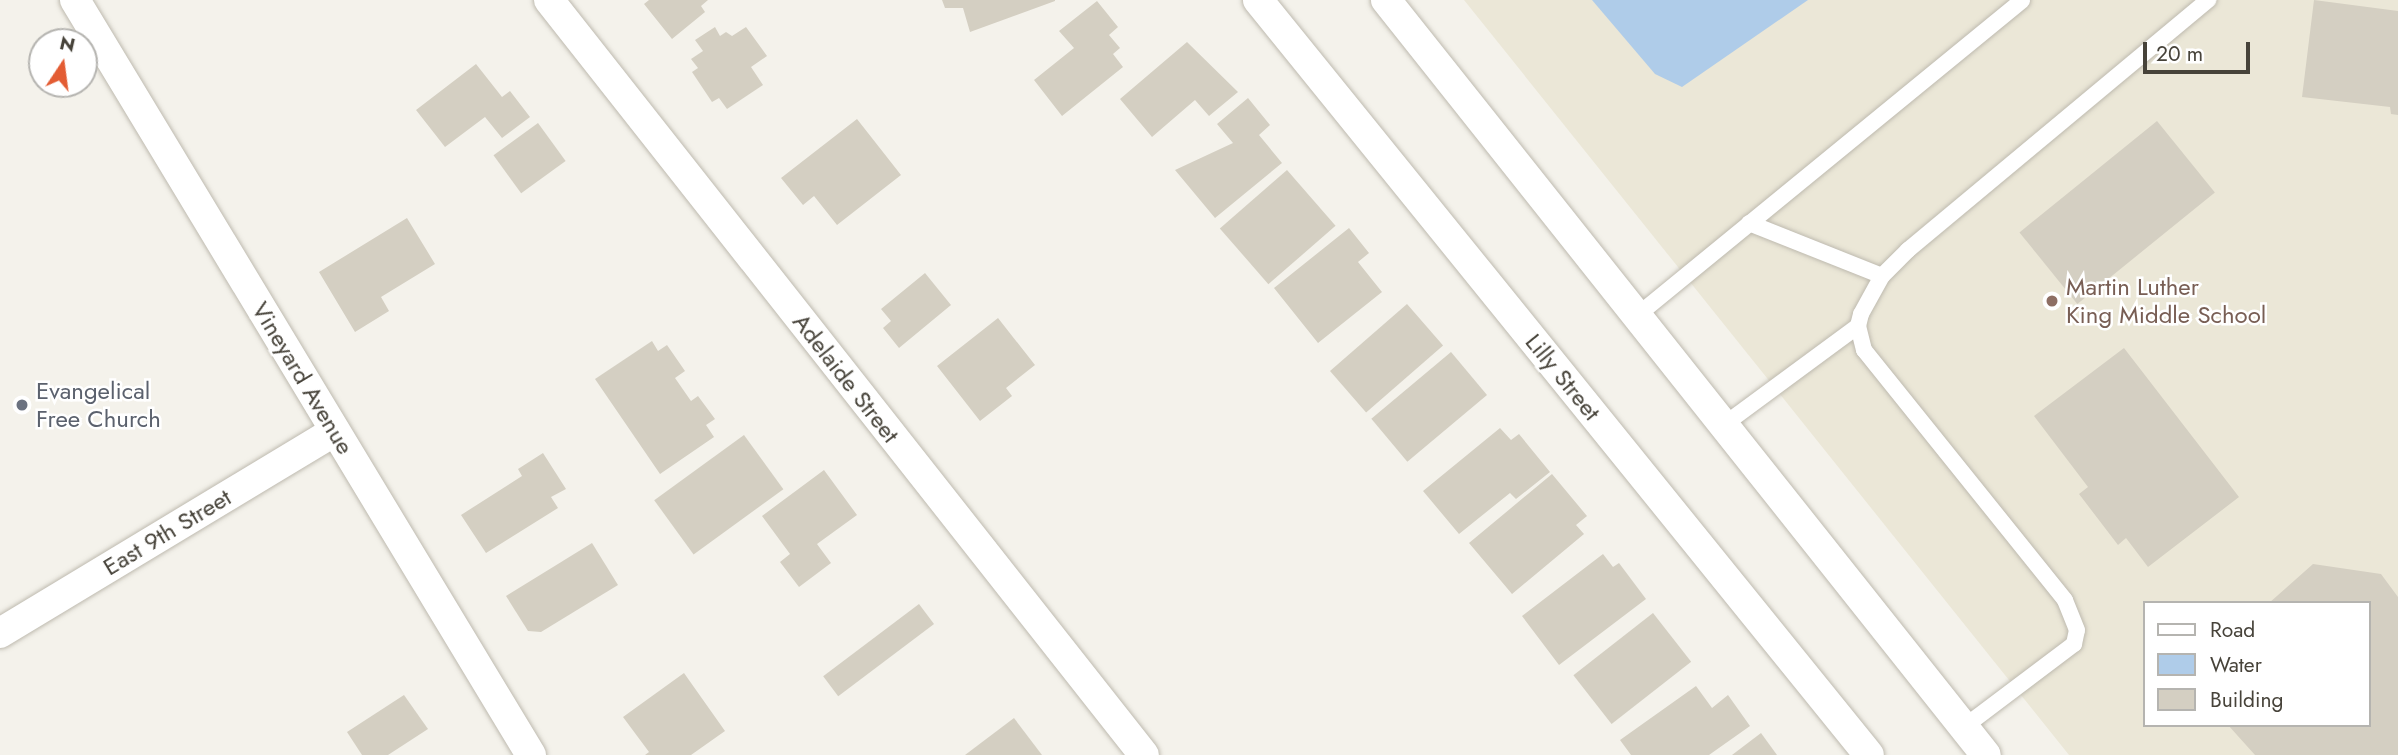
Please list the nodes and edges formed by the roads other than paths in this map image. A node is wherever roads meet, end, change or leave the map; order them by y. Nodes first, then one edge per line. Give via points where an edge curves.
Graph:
1 (75, 0) edge
2 (549, 0) edge
3 (1258, 0) edge
4 (1386, 0) edge
5 (2022, 0) edge
6 (2208, 0) edge
7 (1749, 223) junction
8 (1882, 276) junction
9 (1639, 313) junction
10 (1858, 326) junction
11 (1725, 424) junction
12 (335, 431) junction
13 (0, 633) edge
14 (1971, 745) edge
15 (531, 755) edge
16 (1144, 755) edge
17 (1869, 755) edge

1 - 12 street, Vineyard Avenue
2 - 16 street, Adelaide Street
3 - 17 street, Lilly Street
4 - 9 street
5 - 7 lane
6 - 8 lane
7 - 8 lane
7 - 9 lane
8 - 10 lane
9 - 11 street
10 - 11 lane
10 - 14 lane via 1864,350 2065,600 2077,630 2074,644
11 - 14 street
12 - 13 street, East 9th Street
12 - 15 street, Vineyard Avenue

